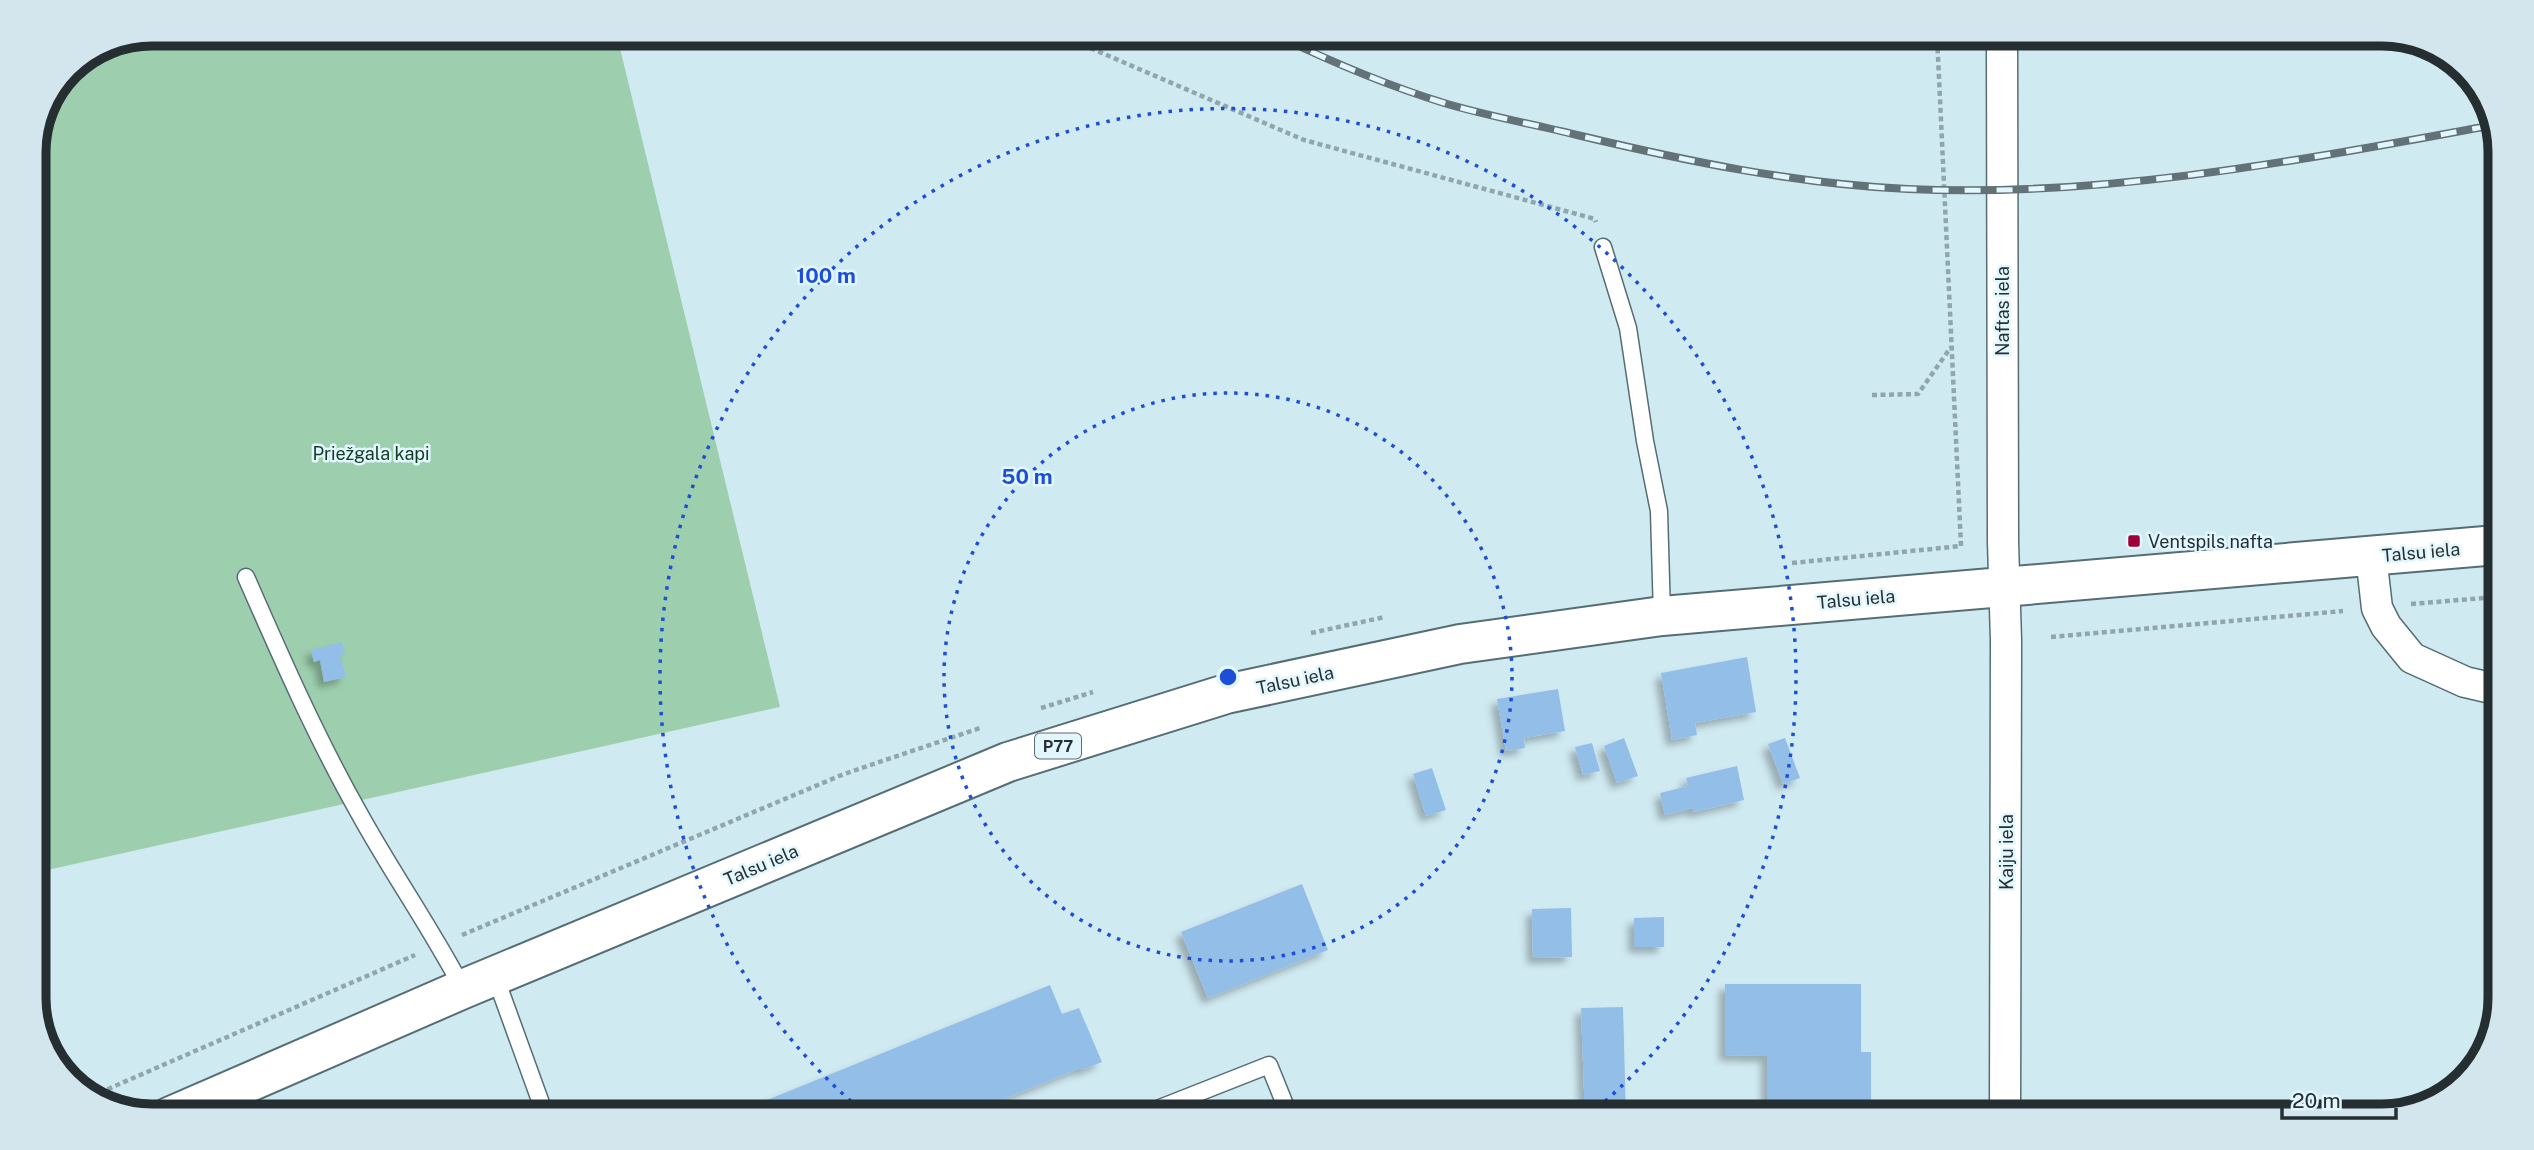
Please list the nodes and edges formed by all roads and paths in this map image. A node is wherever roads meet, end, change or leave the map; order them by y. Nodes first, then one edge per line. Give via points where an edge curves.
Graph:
1 (1083, 45) edge
2 (1937, 45) edge
3 (2002, 45) edge
4 (1603, 247) joint
5 (1951, 346) junction
6 (1872, 395) dead end
7 (1961, 546) dead end
8 (2488, 546) edge
9 (2371, 556) junction
10 (246, 576) dead end
11 (2004, 587) junction
12 (2488, 598) edge
13 (2377, 608) junction
14 (1662, 616) junction
15 (2051, 637) dead end
16 (2488, 687) edge
17 (479, 982) junction
18 (231, 1104) edge
19 (540, 1104) edge
20 (1170, 1104) edge
21 (1285, 1104) edge
22 (2005, 1104) edge

1 - 4 path via 1304,140 1595,219
2 - 5 path
3 - 11 street, Naftas iela
4 - 14 lane via 1628,328 1660,511
5 - 6 path via 1918,394
5 - 7 path
8 - 9 main road, Talsu iela / P77
9 - 11 main road, Talsu iela / P77
9 - 13 street
10 - 17 lane via 300,702 359,814 439,944
11 - 14 main road, Talsu iela / P77
11 - 22 street, Kaiju iela
12 - 13 path
13 - 15 path
13 - 16 street via 2412,658
14 - 17 main road, Talsu iela / P77 via 1447,647 1226,694 1008,762
17 - 18 main road, Talsu iela / P77
17 - 19 lane
20 - 21 lane via 1269,1065

